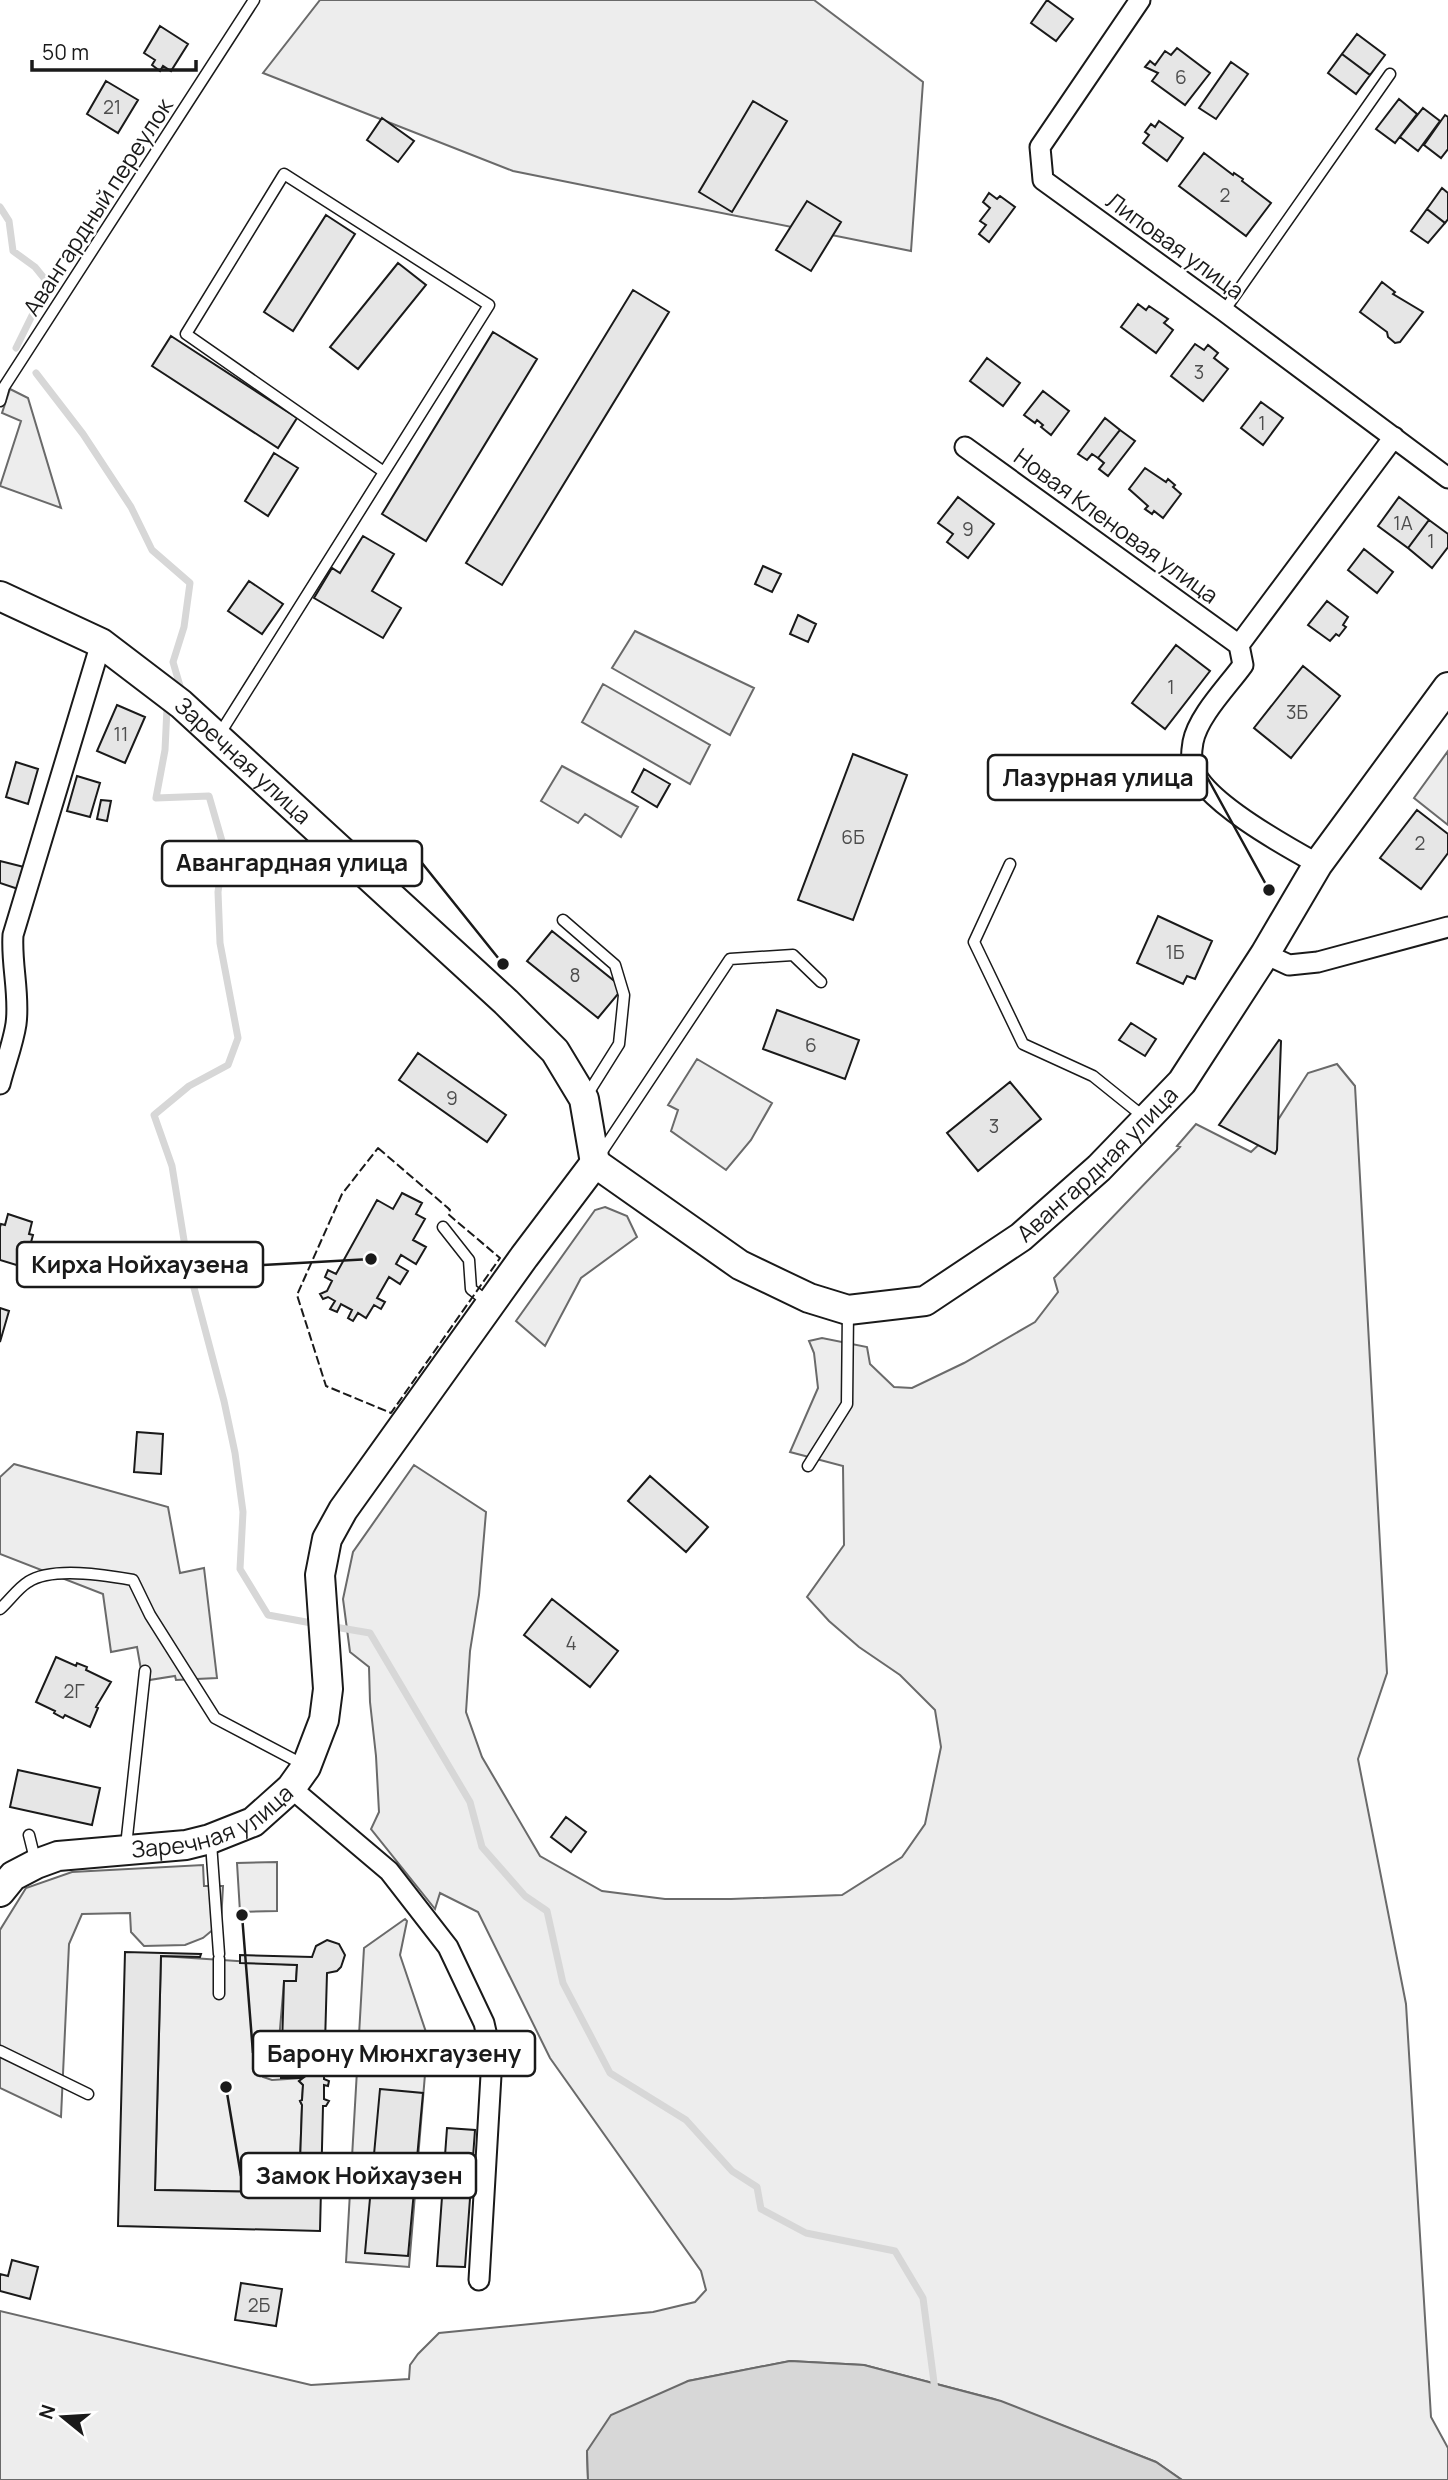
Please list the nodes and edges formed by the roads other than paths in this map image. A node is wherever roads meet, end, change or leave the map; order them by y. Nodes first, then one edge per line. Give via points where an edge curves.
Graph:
1 (254, 0) edge
2 (1140, 0) edge
3 (1390, 74) dead end
4 (1224, 312) junction
5 (0, 401) edge
6 (1394, 437) junction
7 (965, 447) dead end
8 (384, 471) junction
9 (1448, 478) edge
10 (0, 596) edge
11 (102, 643) junction
12 (1239, 645) junction
13 (1448, 687) edge
14 (217, 738) junction
15 (1010, 864) dead end
16 (1318, 864) junction
17 (563, 920) dead end
18 (1448, 927) edge
19 (1265, 954) junction
20 (821, 982) dead end
21 (0, 1084) edge
22 (584, 1098) junction
23 (1147, 1120) junction
24 (595, 1163) junction
25 (443, 1227) dead end
26 (491, 1304) junction
27 (848, 1310) junction
28 (808, 1465) dead end
29 (0, 1609) edge
30 (145, 1671) dead end
31 (299, 1777) junction
32 (29, 1835) dead end
33 (210, 1839) junction
34 (125, 1850) junction
35 (36, 1864) junction
36 (0, 1892) edge
37 (219, 1994) dead end
38 (0, 2051) edge
39 (88, 2094) dead end
40 (479, 2280) dead end

1 - 5 lane, Авангардный переулок via 4,387
2 - 4 street, Липовая улица via 1040,147 1043,180
3 - 4 lane
4 - 6 street, Липовая улица
6 - 9 street, Липовая улица
6 - 12 street
7 - 12 street, Новая Кленовая улица
8 - 8 lane via 489,305 284,174 186,334
8 - 14 lane
10 - 11 main road, Заречная улица
11 - 14 main road, Заречная улица
11 - 21 street via 13,935 16,1023
12 - 16 street via 1243,665 1202,720 1193,741 1192,765 1209,792 1266,835
13 - 16 main road, Авангардная улица
14 - 22 main road, Заречная улица via 506,1002 555,1051
15 - 23 lane via 974,942 1023,1044 1093,1076
16 - 19 main road, Авангардная улица
17 - 22 lane via 615,965 624,995 619,1044
18 - 19 street via 1318,962 1289,965
19 - 23 main road, Авангардная улица via 1182,1082
20 - 24 lane via 793,955 730,959
22 - 24 main road, Заречная улица
23 - 27 main road, Авангардная улица via 1021,1237 925,1301
24 - 26 main road, Заречная улица
24 - 27 main road, Авангардная улица via 740,1265 809,1298
25 - 26 lane via 469,1260 471,1289
26 - 31 main road, Заречная улица via 327,1539 320,1575 328,1689 324,1720
27 - 28 lane via 847,1404
29 - 31 lane via 29,1581 62,1573 133,1580 215,1718
30 - 34 lane
31 - 33 main road, Заречная улица via 253,1822
31 - 40 street via 389,1871 448,1947 484,2023 492,2058
32 - 35 lane
33 - 34 main road, Заречная улица
33 - 37 lane
34 - 35 main road, Заречная улица via 58,1856
35 - 36 main road, Заречная улица via 13,1876
38 - 39 lane

